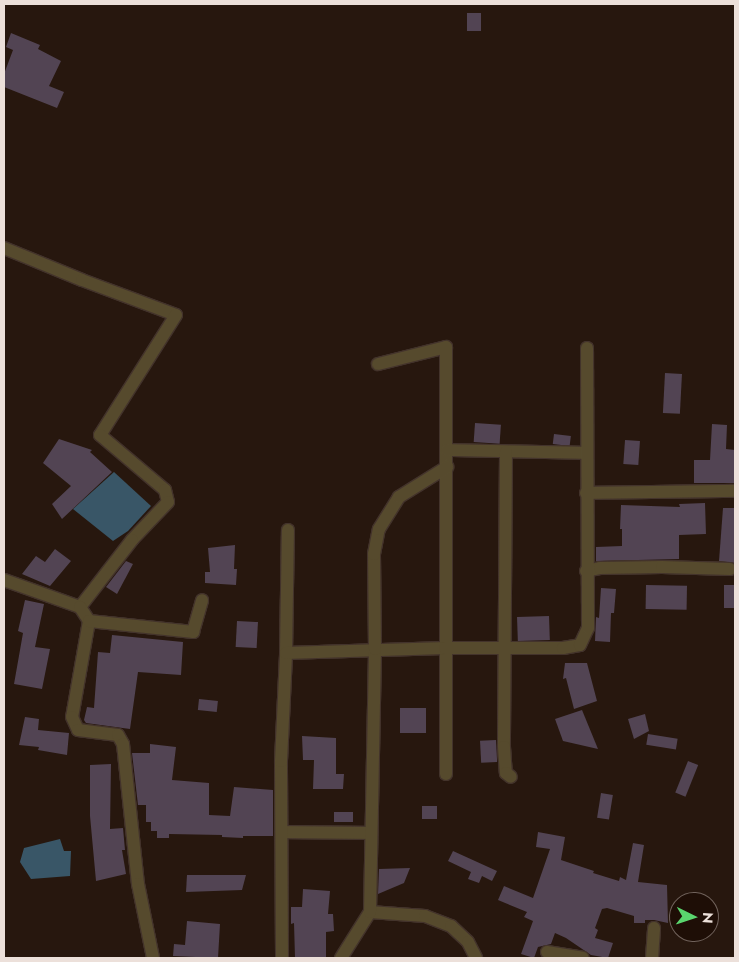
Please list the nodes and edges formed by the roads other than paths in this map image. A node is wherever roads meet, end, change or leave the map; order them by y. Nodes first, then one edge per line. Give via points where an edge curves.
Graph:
1 (4, 248) edge
2 (587, 348) dead end
3 (378, 364) dead end
4 (448, 450) junction
5 (506, 452) junction
6 (586, 453) junction
7 (447, 467) junction
8 (735, 491) edge
9 (586, 493) junction
10 (288, 530) dead end
11 (730, 569) dead end
12 (586, 572) junction
13 (4, 580) edge
14 (202, 600) dead end
15 (80, 607) junction
16 (89, 621) junction
17 (445, 648) junction
18 (506, 648) junction
19 (376, 649) junction
20 (286, 653) junction
21 (446, 774) dead end
22 (511, 777) dead end
23 (282, 832) junction
24 (371, 833) junction
25 (370, 912) junction
26 (654, 928) dead end
27 (547, 952) dead end
28 (153, 958) edge
29 (282, 958) edge
30 (341, 958) edge
31 (476, 958) edge
32 (582, 958) edge
33 (652, 958) edge

1 - 15 street via 176,315 100,435 165,490 168,502 132,540
2 - 6 street
3 - 4 street via 446,347
4 - 5 street
4 - 7 street
5 - 6 street
5 - 18 street
6 - 9 street
7 - 17 street
7 - 19 street via 398,497 379,530 374,554
8 - 9 street
9 - 12 street
10 - 20 street
11 - 12 street via 600,568
12 - 18 street via 588,628 580,644 563,648
13 - 15 street
14 - 16 street via 193,632
15 - 16 street
16 - 28 street via 72,717 78,730 118,735 123,744 138,884
17 - 18 street
17 - 19 street
17 - 21 street
18 - 22 street via 504,747 506,773
19 - 20 street
19 - 24 street
20 - 23 street via 281,761
23 - 24 street
23 - 29 street
24 - 25 street
25 - 30 street
25 - 31 street via 425,916 451,926 468,942
26 - 33 street
27 - 32 street

